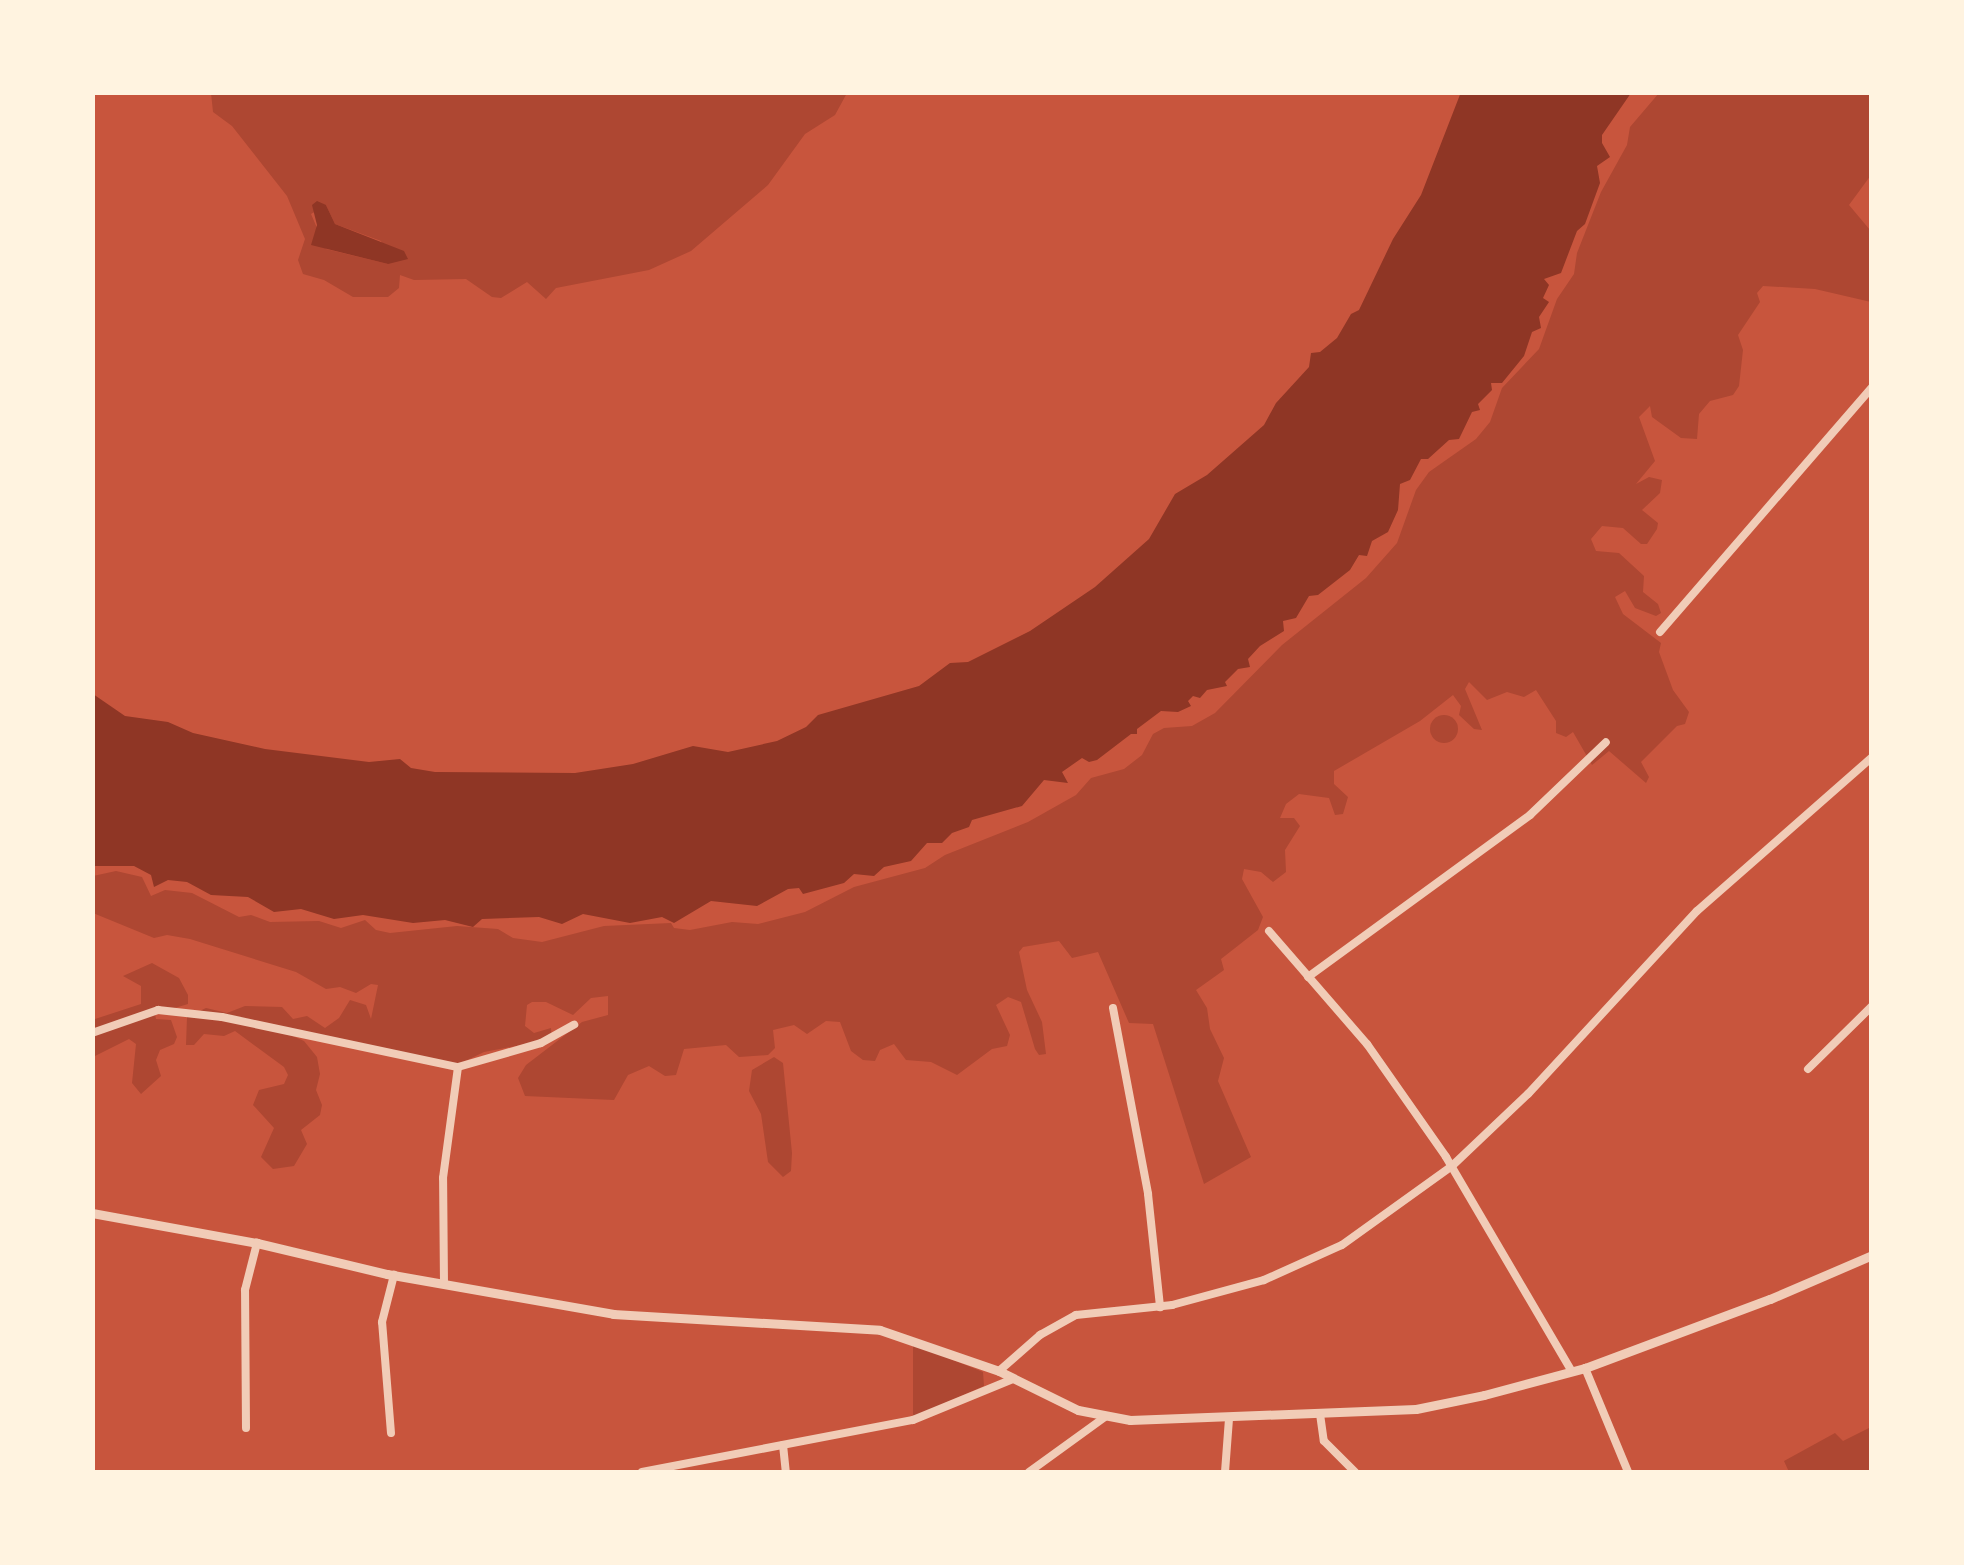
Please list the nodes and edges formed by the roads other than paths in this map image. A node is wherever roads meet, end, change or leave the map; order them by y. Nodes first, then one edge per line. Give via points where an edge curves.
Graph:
1 (1872, 387) edge
2 (1660, 632) dead end
3 (1606, 742) dead end
4 (1872, 757) edge
5 (1269, 931) dead end
6 (1308, 977) junction
7 (1872, 1006) edge
8 (1113, 1008) dead end
9 (574, 1025) dead end
10 (92, 1032) edge
11 (458, 1067) junction
12 (1808, 1069) dead end
13 (1452, 1166) junction
14 (92, 1213) edge
15 (257, 1242) junction
16 (1872, 1255) edge
17 (394, 1275) junction
18 (444, 1284) junction
19 (1160, 1307) junction
20 (1584, 1368) junction
21 (999, 1370) junction
22 (1572, 1372) junction
23 (1014, 1378) junction
24 (1320, 1414) junction
25 (1105, 1417) junction
26 (1229, 1419) junction
27 (246, 1428) dead end
28 (391, 1432) dead end
29 (782, 1445) junction
30 (642, 1472) edge
31 (786, 1472) edge
32 (1029, 1472) edge
33 (1226, 1472) edge
34 (1355, 1472) edge
35 (1628, 1472) edge

1 - 2 street
3 - 6 street via 1530,815
4 - 13 street via 1697,910 1528,1094
5 - 6 street
6 - 13 street via 1367,1044
7 - 12 street
8 - 19 street via 1148,1194
9 - 11 street via 541,1043
10 - 11 street via 158,1010 222,1017
11 - 18 street via 443,1178
13 - 19 street via 1312,1261
13 - 22 street
14 - 15 street
15 - 17 street
15 - 27 street via 246,1290
16 - 20 street
17 - 18 street
17 - 28 street via 382,1322
18 - 21 street via 652,1318 880,1330
19 - 21 street via 1076,1314
20 - 22 street
20 - 35 street
21 - 23 street
22 - 24 street via 1416,1410
23 - 25 street via 1056,1402
23 - 29 street via 913,1420
24 - 26 street
24 - 34 street via 1324,1442
25 - 26 street
25 - 32 street
26 - 33 street
29 - 30 street
29 - 31 street

